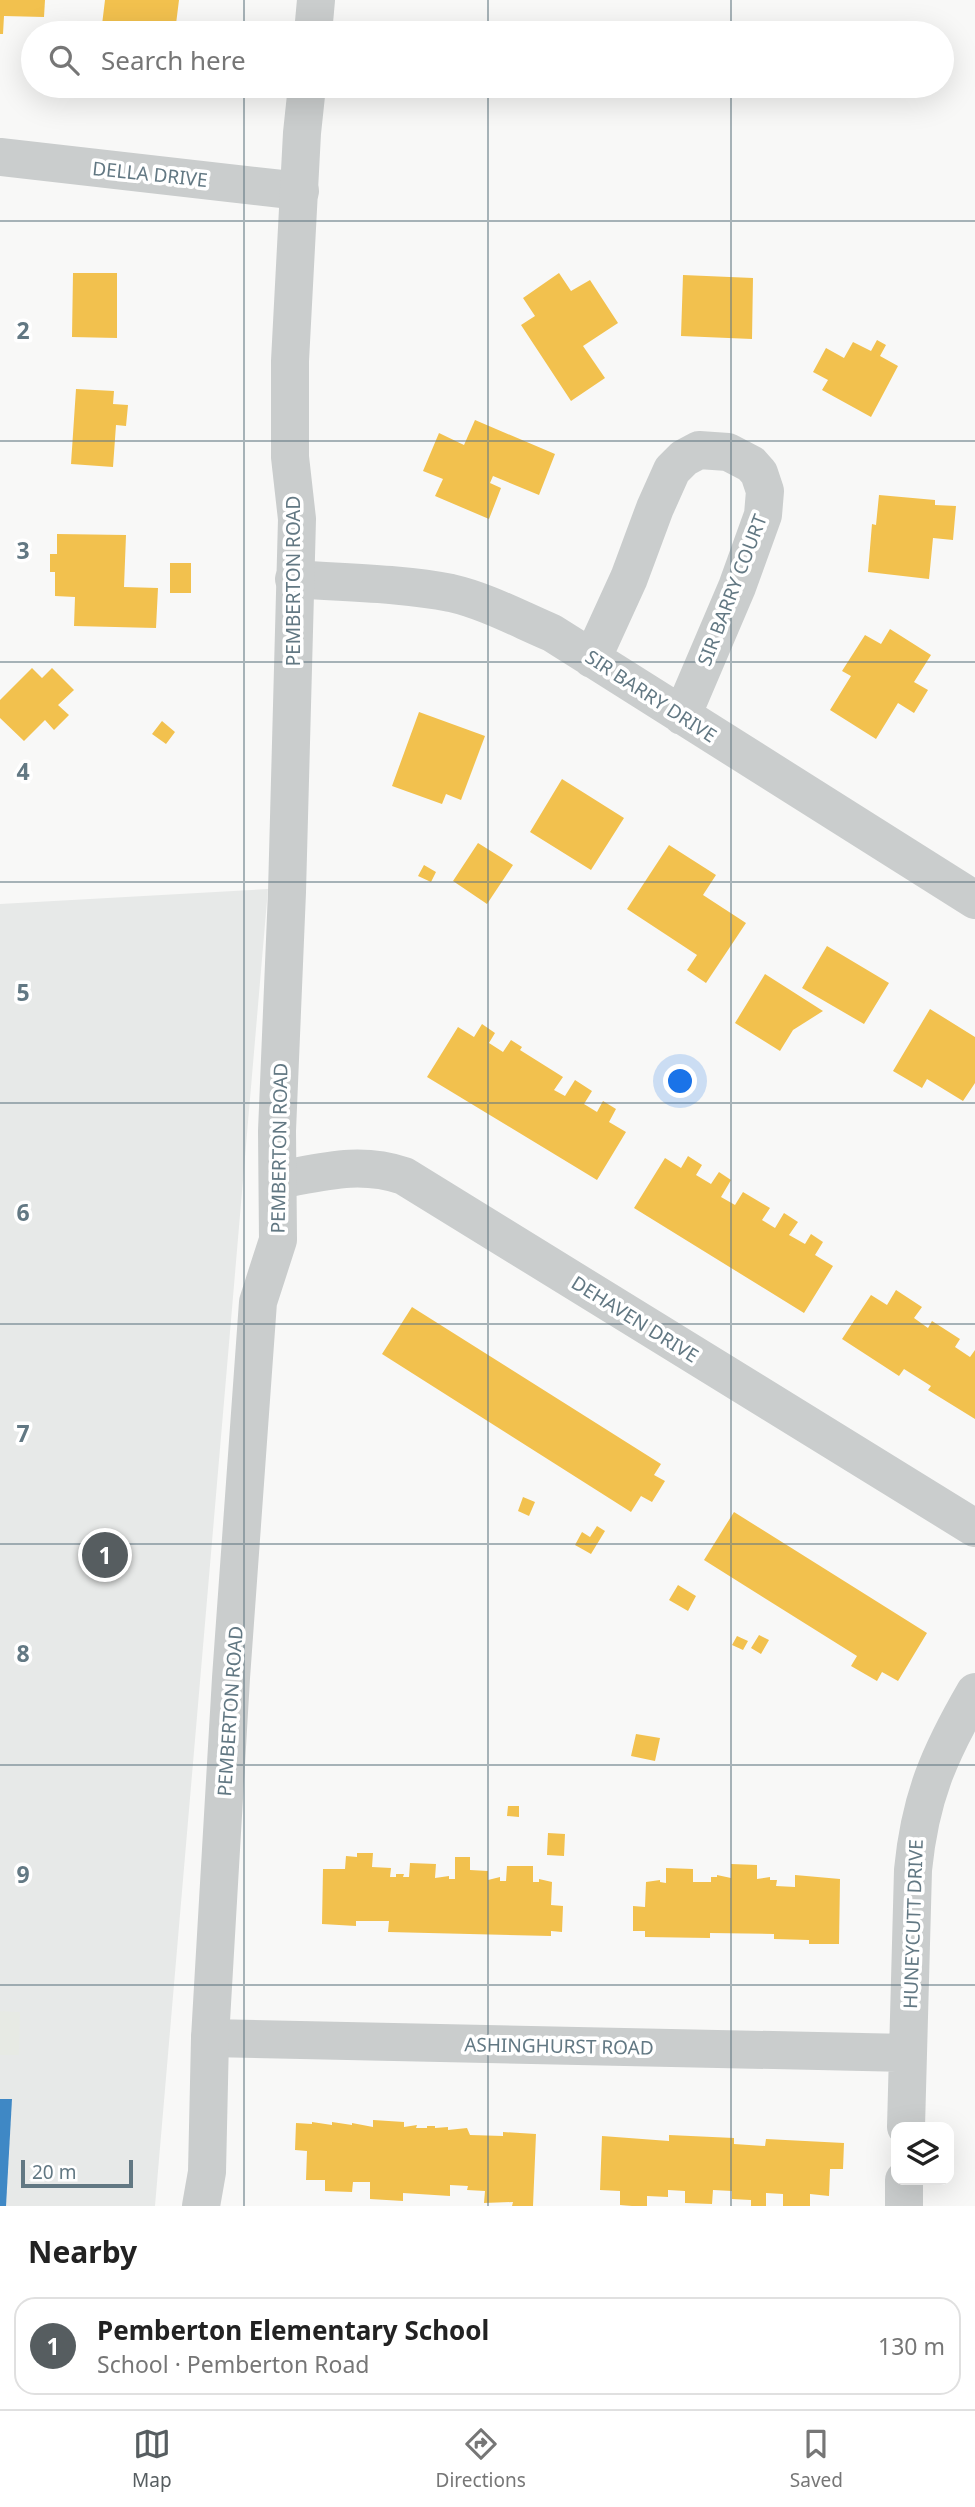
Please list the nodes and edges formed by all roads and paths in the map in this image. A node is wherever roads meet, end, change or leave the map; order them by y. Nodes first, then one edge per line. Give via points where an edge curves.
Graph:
1 (316, 0) edge
2 (314, 21) edge
3 (306, 98) edge
4 (0, 157) edge
5 (300, 191) junction
6 (294, 579) junction
7 (592, 659) junction
8 (682, 716) junction
9 (975, 900) edge
10 (278, 1180) junction
11 (975, 1528) edge
12 (975, 1692) edge
13 (210, 2038) junction
14 (908, 2053) junction
15 (906, 2122) edge
16 (904, 2185) edge
17 (201, 2206) edge
18 (904, 2206) edge

1 - 2 street
3 - 5 street, PEMBERTON ROAD
4 - 5 street, DELLA DRIVE
5 - 6 street, PEMBERTON ROAD via 290,360 290,457 297,519
6 - 7 street, SIR BARRY DRIVE via 452,593 552,633
6 - 10 street, PEMBERTON ROAD
7 - 8 street, SIR BARRY DRIVE
7 - 8 street, SIR BARRY COURT via 672,470 699,450 728,452 751,464 765,491 763,515
8 - 9 street, SIR BARRY DRIVE
10 - 11 street, DEHAVEN DRIVE via 346,1168 382,1169 404,1176
10 - 13 street, PEMBERTON ROAD via 278,1240 258,1302
12 - 14 street, HUNEYCUTT DRIVE via 948,1738 917,1832
13 - 14 street, ASHINGHURST ROAD
13 - 17 street, PEMBERTON ROAD via 207,2172
14 - 15 street, HUNEYCUTT DRIVE
16 - 18 street

